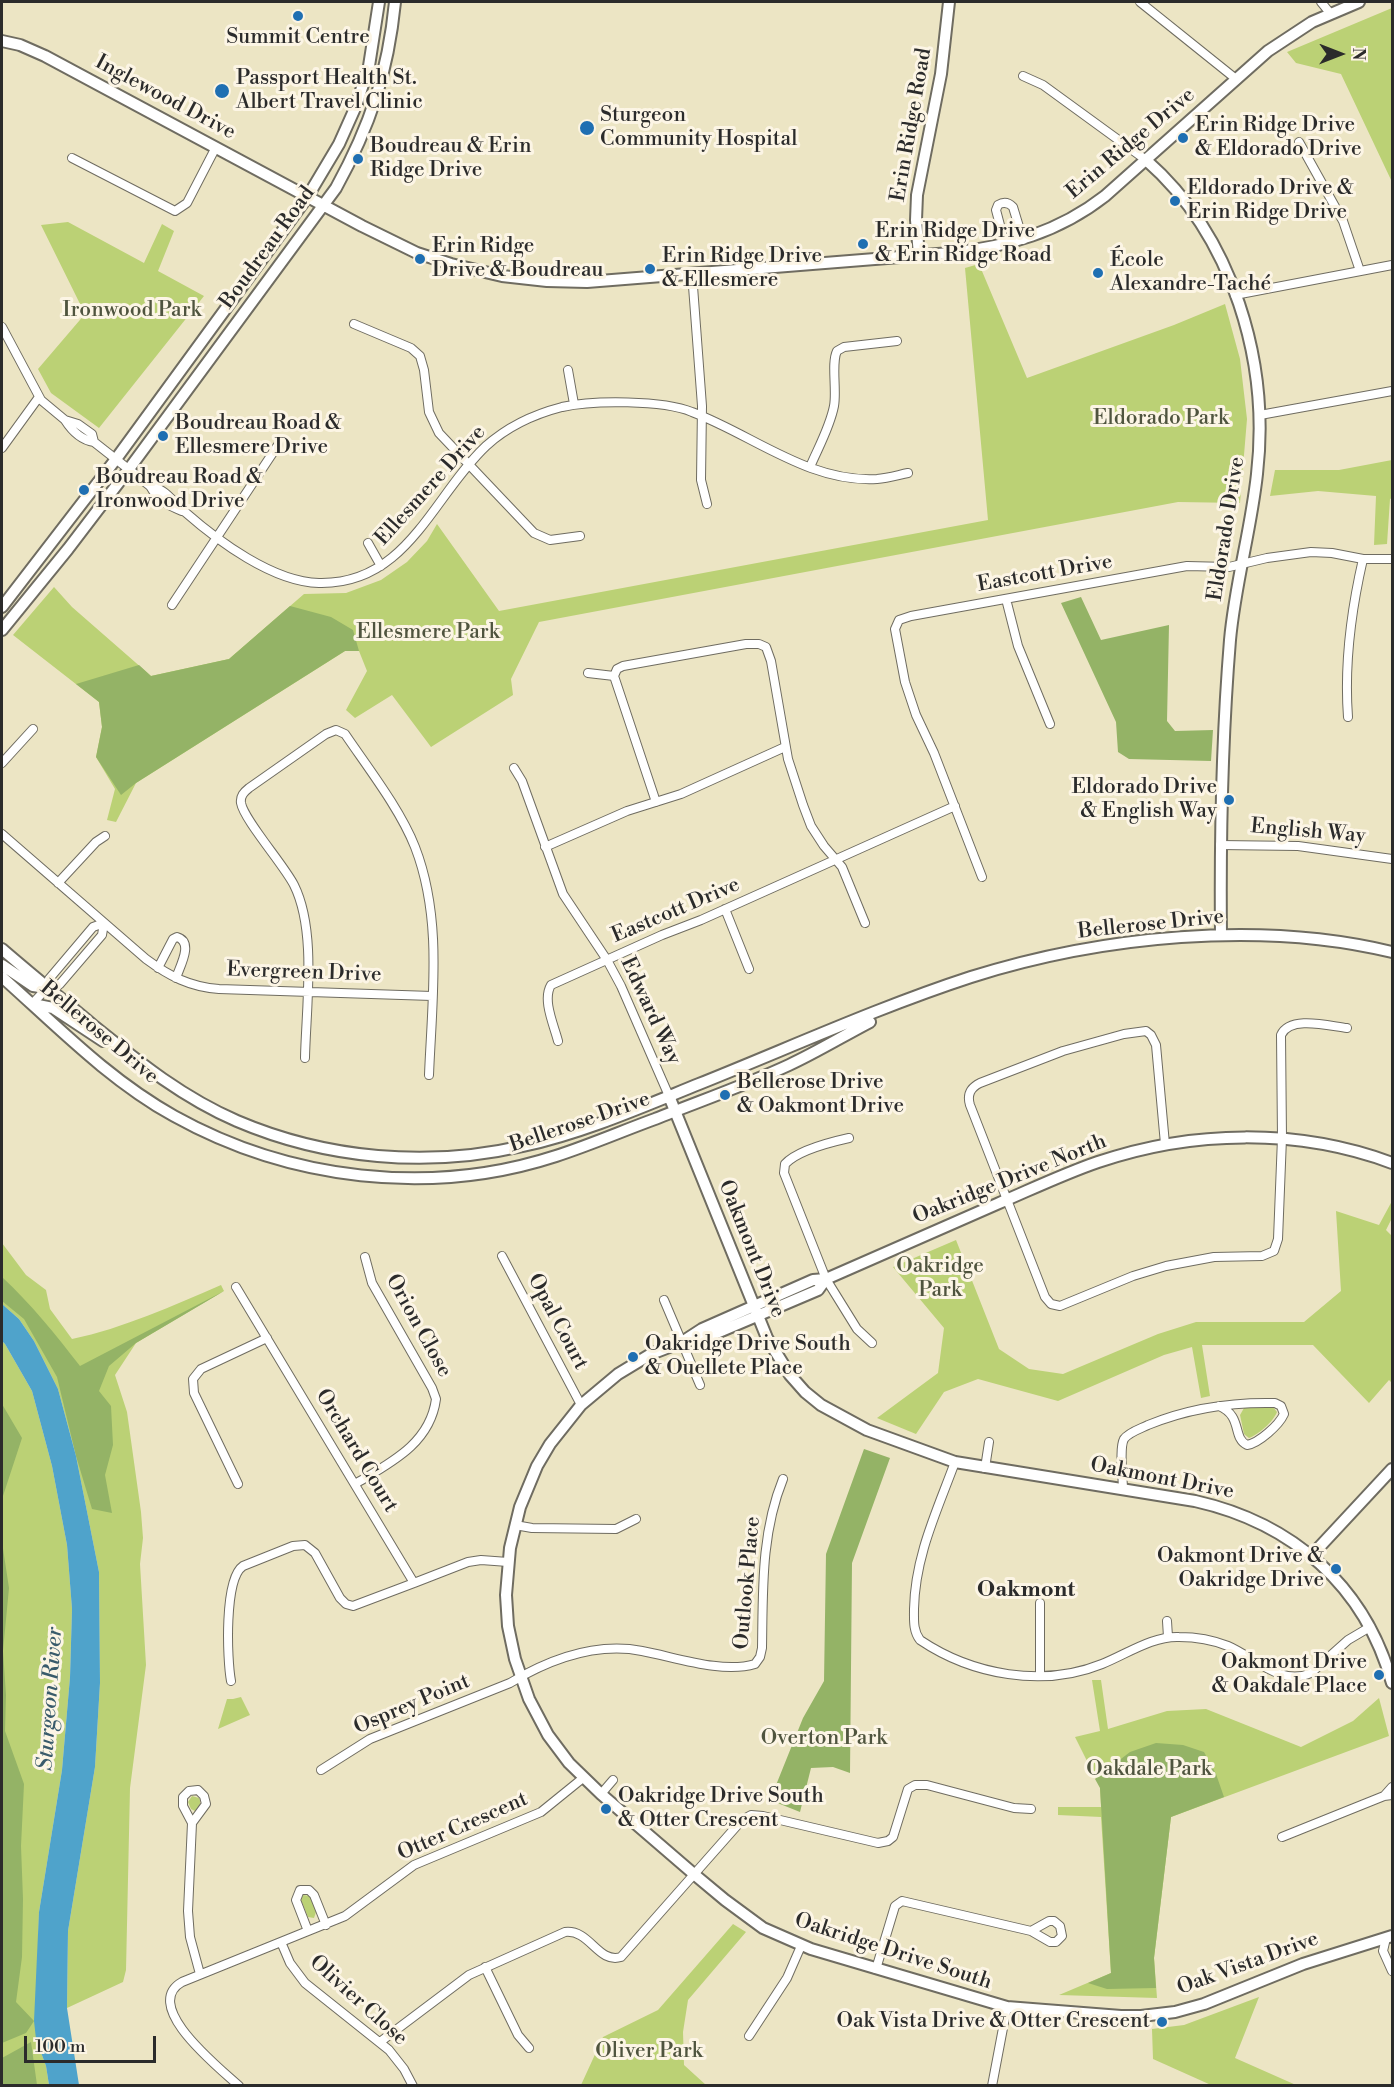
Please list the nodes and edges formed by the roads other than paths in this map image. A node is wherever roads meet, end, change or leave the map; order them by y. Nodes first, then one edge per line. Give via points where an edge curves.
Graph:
1 (379, 2) edge
2 (395, 2) edge
3 (949, 2) edge
4 (1140, 2) edge
5 (1321, 2) edge
6 (1359, 2) edge
7 (1330, 13) junction
8 (2, 41) edge
9 (1023, 76) dead end
10 (1236, 79) junction
11 (1299, 142) dead end
12 (216, 147) junction
13 (72, 158) dead end
14 (1146, 160) junction
15 (308, 196) junction
16 (325, 205) junction
17 (1023, 240) junction
18 (1005, 244) junction
19 (919, 255) junction
20 (1392, 266) edge
21 (1360, 271) junction
22 (692, 273) junction
23 (1235, 295) junction
24 (354, 324) dead end
25 (2, 327) edge
26 (897, 341) dead end
27 (568, 370) dead end
28 (1392, 391) edge
29 (39, 397) junction
30 (574, 404) junction
31 (1260, 415) junction
32 (702, 416) junction
33 (278, 445) dead end
34 (2, 448) edge
35 (116, 459) junction
36 (468, 465) junction
37 (810, 468) junction
38 (129, 469) junction
39 (908, 473) dead end
40 (707, 504) dead end
41 (580, 536) dead end
42 (218, 537) junction
43 (368, 543) dead end
44 (1363, 559) junction
45 (1392, 560) edge
46 (1240, 564) junction
47 (381, 566) junction
48 (1006, 599) junction
49 (172, 605) dead end
50 (2, 607) edge
51 (2, 630) edge
52 (588, 673) dead end
53 (614, 676) junction
54 (1348, 717) dead end
55 (1050, 724) dead end
56 (33, 729) dead end
57 (785, 747) junction
58 (2, 763) edge
59 (514, 768) dead end
60 (656, 802) junction
61 (955, 806) junction
62 (2, 834) edge
63 (105, 836) dead end
64 (1220, 845) junction
65 (545, 847) junction
66 (1392, 859) edge
67 (835, 860) junction
68 (982, 877) dead end
69 (58, 883) junction
70 (725, 909) junction
71 (104, 923) junction
72 (865, 924) dead end
73 (1221, 935) junction
74 (2, 949) edge
75 (1392, 952) edge
76 (608, 960) junction
77 (2, 965) edge
78 (158, 968) junction
79 (749, 969) dead end
80 (2, 977) edge
81 (176, 978) junction
82 (47, 988) junction
83 (306, 992) junction
84 (432, 996) junction
85 (918, 996) junction
86 (32, 1004) junction
87 (1347, 1028) dead end
88 (558, 1041) dead end
89 (305, 1058) dead end
90 (150, 1072) junction
91 (429, 1075) dead end
92 (669, 1096) junction
93 (675, 1111) junction
94 (849, 1138) dead end
95 (1282, 1138) junction
96 (1165, 1144) junction
97 (1392, 1163) edge
98 (1007, 1200) junction
99 (502, 1256) dead end
100 (365, 1257) dead end
101 (826, 1279) junction
102 (236, 1287) dead end
103 (664, 1300) dead end
104 (756, 1311) junction
105 (267, 1338) junction
106 (682, 1342) junction
107 (872, 1343) dead end
108 (700, 1385) dead end
109 (581, 1405) junction
110 (1219, 1406) junction
111 (989, 1442) dead end
112 (955, 1462) junction
113 (985, 1468) junction
114 (1392, 1469) edge
115 (783, 1479) dead end
116 (238, 1484) dead end
117 (355, 1484) junction
118 (1123, 1490) junction
119 (636, 1519) dead end
120 (514, 1525) junction
121 (1312, 1555) junction
122 (508, 1562) junction
123 (414, 1583) junction
124 (1040, 1604) dead end
125 (1167, 1621) dead end
126 (1370, 1627) junction
127 (1168, 1637) junction
128 (1040, 1676) junction
129 (520, 1677) junction
130 (231, 1681) dead end
131 (1392, 1683) edge
132 (321, 1770) dead end
133 (584, 1778) junction
134 (613, 1780) dead end
135 (1392, 1787) edge
136 (601, 1794) junction
137 (1388, 1796) edge
138 (1030, 1809) dead end
139 (192, 1823) dead end
140 (1282, 1837) dead end
141 (695, 1875) junction
142 (326, 1924) junction
143 (308, 1931) junction
144 (1031, 1931) dead end
145 (1390, 1939) edge
146 (281, 1942) junction
147 (801, 1946) junction
148 (485, 1967) junction
149 (876, 1968) junction
150 (1392, 1971) edge
151 (200, 1974) junction
152 (1007, 2007) junction
153 (749, 2036) dead end
154 (380, 2042) junction
155 (529, 2048) dead end
156 (239, 2085) edge
157 (412, 2085) edge
158 (992, 2085) edge

1 - 15 street, Boudreau Road via 374,44 356,106
2 - 16 street, Boudreau Road via 376,100 360,141
3 - 19 street, Erin Ridge Road via 941,74 917,195
4 - 10 street
5 - 7 street
6 - 7 street, Erin Ridge Drive
7 - 10 street, Erin Ridge Drive via 1278,44
8 - 12 street, Inglewood Drive via 45,56
9 - 14 street via 1043,85
10 - 14 street, Erin Ridge Drive
11 - 21 street via 1342,221
12 - 13 street via 186,203 175,211
12 - 15 street, Inglewood Drive
14 - 17 street, Erin Ridge Drive via 1083,212
14 - 23 street, Eldorado Drive via 1201,225
15 - 16 street, Erin Ridge Drive
15 - 35 street, Boudreau Road
16 - 22 street, Erin Ridge Drive via 417,252 502,276 586,282
16 - 38 street, Boudreau Road
17 - 18 street, Erin Ridge Drive
17 - 18 street via 1013,207 1002,203 996,210
18 - 19 street, Erin Ridge Drive
19 - 22 street, Erin Ridge Drive
20 - 21 street
21 - 23 street
22 - 32 street
23 - 31 street, Eldorado Drive via 1251,346
24 - 36 street via 411,348 420,356 432,420
25 - 29 street
26 - 37 street via 837,351 834,405
27 - 30 street
28 - 31 street
29 - 34 street
29 - 35 street, Ellesmere Drive via 66,420 92,434 94,442
30 - 32 street, Ellesmere Drive via 645,404 686,409
30 - 36 street, Ellesmere Drive via 543,413 505,432
31 - 46 street, Eldorado Drive via 1257,475
32 - 37 street, Ellesmere Drive
32 - 40 street via 701,480
33 - 42 street
35 - 38 street, Ellesmere Drive
35 - 50 street, Boudreau Road
36 - 41 street via 534,533 550,540
36 - 47 street, Ellesmere Drive via 412,540
37 - 39 street, Ellesmere Drive via 858,479
38 - 42 street, Ellesmere Drive via 150,486 161,488 183,511
38 - 51 street, Boudreau Road
42 - 47 street, Ellesmere Drive via 280,576 303,582 351,580
42 - 49 street
43 - 47 street, Ellesmere Drive
44 - 45 street, Eastcott Drive
44 - 46 street, Eastcott Drive via 1311,552
44 - 54 street via 1348,644
46 - 48 street, Eastcott Drive via 1179,567
46 - 64 street, Eldorado Drive via 1230,639
48 - 55 street via 1018,646
48 - 61 street, Eastcott Drive via 911,616 899,620 895,629 908,692
52 - 53 street
53 - 57 street via 623,666 746,644 770,645
53 - 60 street
56 - 58 street
57 - 60 street
57 - 67 street via 812,826
59 - 65 street, Edward Way
60 - 65 street
61 - 67 street, Eastcott Drive
61 - 68 street, Eastcott Drive
62 - 69 street, Evergreen Drive
63 - 69 street
64 - 66 street, English Way via 1298,846
64 - 73 street, Eldorado Drive
65 - 76 street, Edward Way via 563,894
67 - 70 street, Eastcott Drive
67 - 72 street via 842,867
69 - 71 street, Evergreen Drive
70 - 76 street, Eastcott Drive
70 - 79 street
71 - 78 street, Evergreen Drive
71 - 82 street via 102,934 60,984
73 - 75 street, Bellerose Drive via 1317,939
73 - 85 street, Bellerose Drive via 1130,942 1029,961
74 - 82 street, Bellerose Drive
76 - 88 street, Eastcott Drive via 550,986 549,1006
76 - 92 street, Edward Way
77 - 82 street via 33,986
78 - 81 street, Evergreen Drive
78 - 81 street via 172,939 182,938 185,950
80 - 86 street, Bellerose Drive
81 - 83 street, Evergreen Drive via 210,988
82 - 86 street
82 - 90 street, Bellerose Drive
83 - 84 street, Evergreen Drive
83 - 84 street via 307,934 298,894 241,800 249,788 336,730 345,734 415,846 433,920
83 - 89 street
84 - 91 street
85 - 92 street, Bellerose Drive
85 - 93 street, Bellerose Drive via 791,1064
86 - 90 street via 53,1008
86 - 93 street, Bellerose Drive via 115,1077 172,1115 254,1152 334,1172 412,1178 510,1168 556,1156
87 - 95 street via 1296,1023 1283,1031
90 - 92 street, Bellerose Drive via 213,1110 276,1136 357,1154 411,1158 456,1157 523,1146 572,1133
92 - 93 street, Oakmont Drive
93 - 104 street, Oakmont Drive
94 - 101 street via 794,1157 784,1168
95 - 96 street, Oakridge Drive North via 1221,1138
95 - 97 street, Oakridge Drive North via 1338,1146
95 - 98 street via 1277,1244 1270,1254 1214,1257 1166,1266 1060,1306 1051,1304 1046,1297
96 - 98 street, Oakridge Drive North via 1091,1164
96 - 98 street via 1156,1045 1151,1035 1146,1031 1135,1032 1063,1051 980,1083 969,1092 970,1105
98 - 101 street, Oakridge Drive North
99 - 109 street, Opal Court
100 - 117 street, Orion Close via 372,1283 436,1399 423,1432 413,1445
101 - 104 street, Oakridge Drive North via 813,1280
101 - 107 street via 857,1329
102 - 105 street, Orchard Court
103 - 106 street
104 - 106 street, Oakridge Drive South via 702,1329
104 - 112 street, Oakmont Drive via 777,1356 821,1405 867,1430
105 - 116 street via 201,1369 194,1379 194,1393
105 - 117 street, Orchard Court
106 - 108 street
106 - 109 street, Oakridge Drive South via 634,1363
109 - 120 street, Oakridge Drive South via 537,1466
110 - 110 street via 1231,1413 1240,1440 1247,1445 1284,1414 1274,1402
110 - 118 street via 1174,1414 1128,1435 1123,1444
111 - 113 street
112 - 113 street, Oakmont Drive
112 - 128 street via 919,1561 914,1591 916,1634 926,1645 976,1666
113 - 118 street, Oakmont Drive
114 - 121 street
115 - 129 street, Outlook Place via 774,1502 764,1554 762,1648 755,1664 708,1665 610,1648 569,1656
117 - 123 street, Orchard Court
118 - 121 street, Oakmont Drive via 1226,1509 1269,1527
119 - 120 street via 616,1529
120 - 122 street, Oakridge Drive South
121 - 126 street, Oakmont Drive via 1343,1587
122 - 123 street via 468,1562
122 - 129 street, Oakridge Drive South via 508,1626
123 - 130 street via 353,1606 340,1598 315,1553 305,1545 243,1566 234,1579 228,1624
124 - 128 street
125 - 127 street
126 - 127 street via 1348,1640 1311,1673 1298,1676 1263,1668 1218,1643
126 - 131 street, Oakmont Drive
127 - 128 street via 1093,1667
129 - 132 street, Osprey Point via 370,1739
129 - 133 street, Oakridge Drive South via 548,1735
133 - 136 street, Oakridge Drive South
133 - 142 street, Otter Crescent via 541,1812 414,1865 345,1916
134 - 136 street
135 - 137 street
136 - 141 street, Oakridge Drive South
137 - 140 street
138 - 141 street via 915,1785 907,1791 893,1837 878,1843 751,1815 742,1820
139 - 151 street via 188,1924
141 - 147 street, Oakridge Drive South via 763,1928
141 - 148 street via 621,1957 607,1956 582,1935 569,1932
142 - 143 street, Otter Crescent
142 - 143 street via 314,1895 309,1890 300,1890 296,1900
143 - 146 street, Otter Crescent
144 - 149 street via 902,1901 895,1906
145 - 150 street via 1383,1951
145 - 152 street, Oak Vista Drive via 1303,1964 1175,2012 1121,2016
146 - 151 street, Otter Crescent
146 - 154 street, Olivier Close via 305,1983
147 - 149 street, Oakridge Drive South
147 - 153 street via 790,1972
148 - 154 street via 461,1980
148 - 155 street via 518,2035
149 - 152 street, Oakridge Drive South
151 - 156 street, Otter Crescent via 175,1986 170,1997 171,2010 193,2043
152 - 158 street
154 - 157 street, Olivier Close via 400,2063

